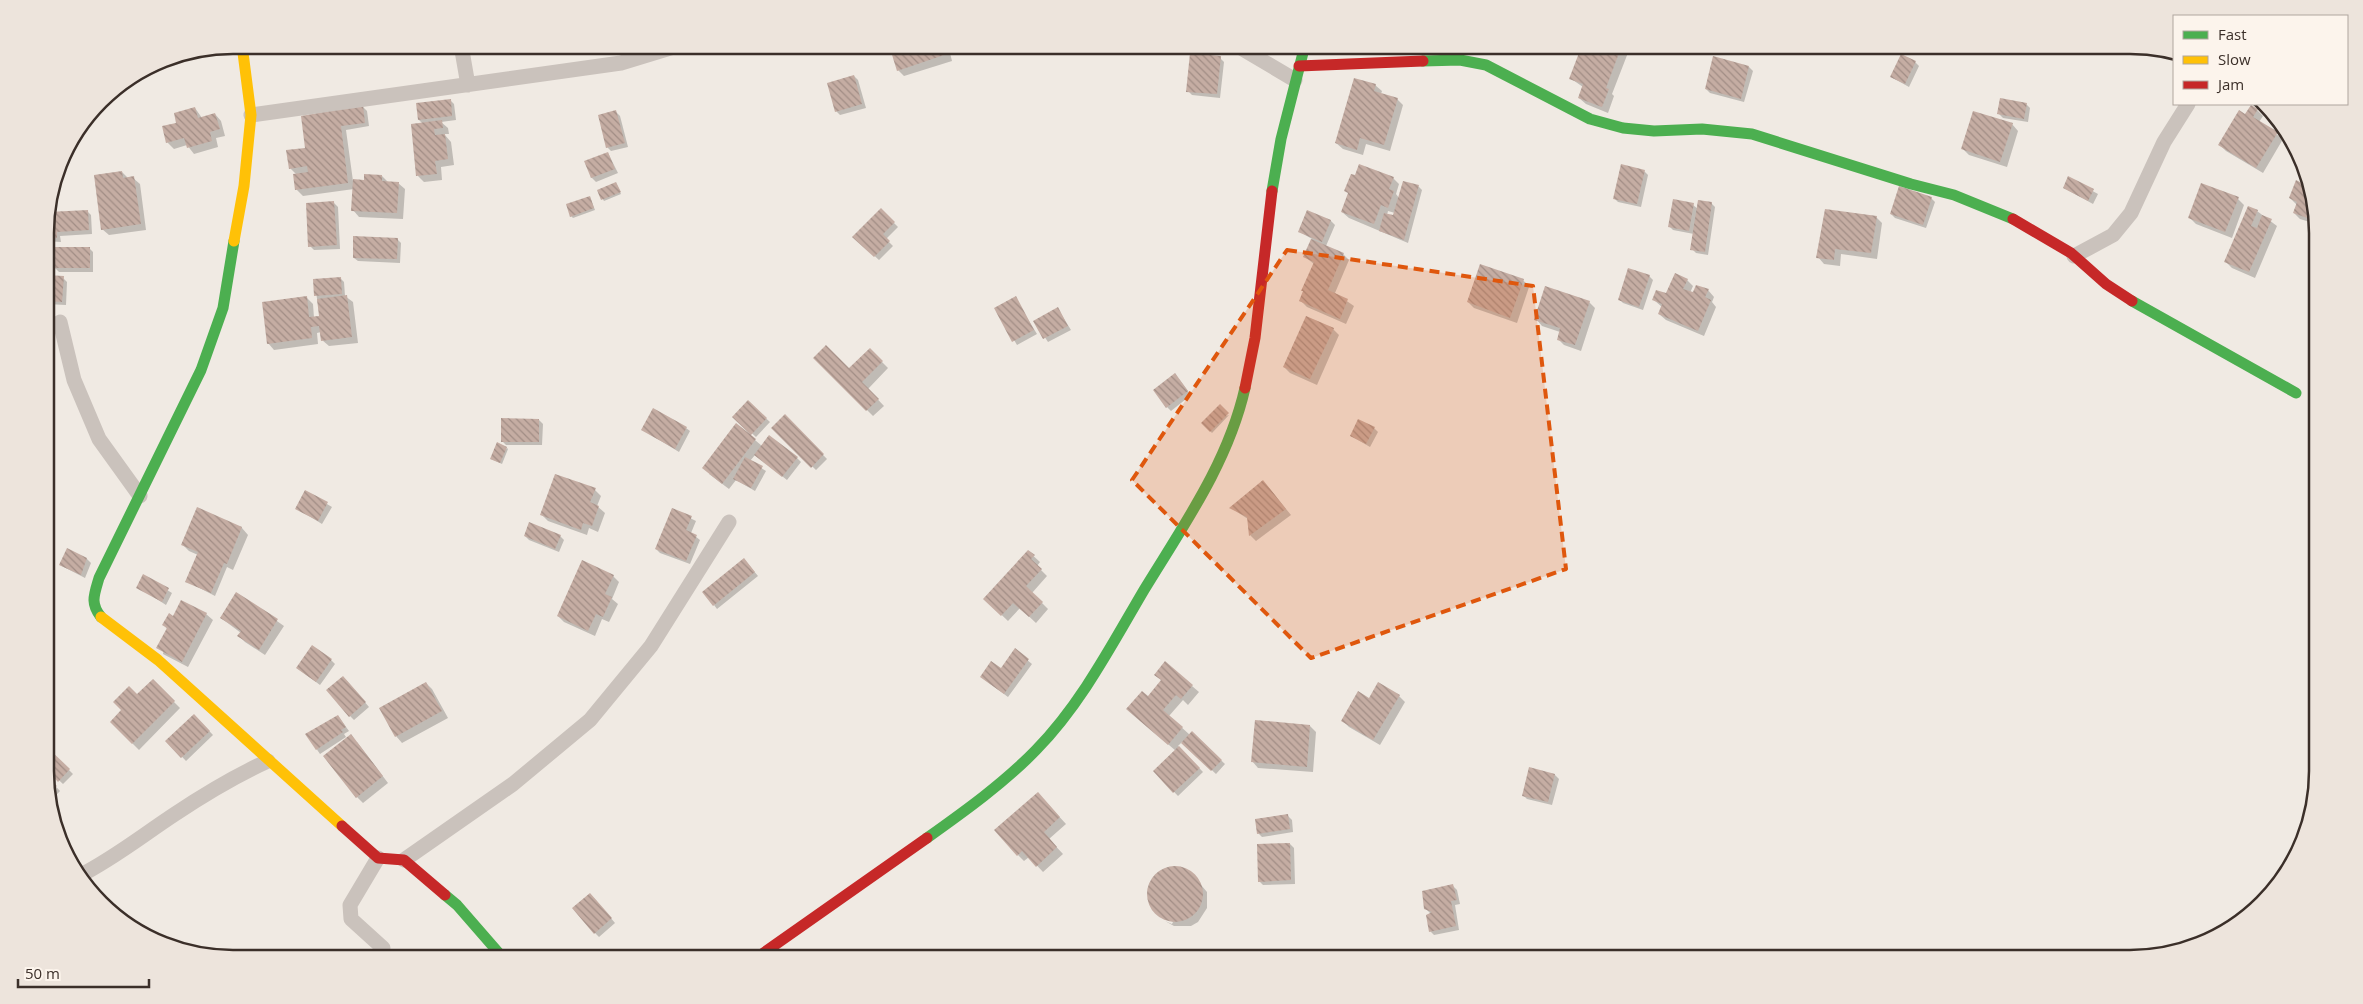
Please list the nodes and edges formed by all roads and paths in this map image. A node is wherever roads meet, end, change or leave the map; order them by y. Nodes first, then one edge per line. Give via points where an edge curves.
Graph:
1 (243, 54) edge
2 (463, 54) edge
3 (653, 54) edge
4 (1256, 54) edge
5 (1303, 54) edge
6 (1297, 73) junction
7 (468, 85) junction
8 (2187, 105) edge
9 (251, 115) junction
10 (2074, 256) junction
11 (60, 322) dead end
12 (2296, 393) dead end
13 (140, 496) junction
14 (729, 522) dead end
15 (268, 761) junction
16 (378, 858) junction
17 (404, 860) junction
18 (85, 873) edge
19 (383, 948) dead end
20 (496, 950) edge
21 (768, 950) edge

1 - 9 street
2 - 7 street
3 - 7 street via 622,64
4 - 6 street
5 - 6 street
6 - 10 street via 1460,60 1486,66 1598,122 1654,131 1702,129 1752,134 1939,190 2009,216 2047,236
6 - 21 street via 1271,195 1248,375 1234,429 1218,468 1080,698 1036,750 969,808
7 - 9 street
8 - 10 street via 2164,142 2131,213 2113,235
9 - 13 street via 244,186 223,308 201,370
10 - 12 street via 2109,287
11 - 13 street via 74,380 99,440
13 - 15 street via 99,578 94,608 103,619 158,660
14 - 17 street via 651,646 590,720 513,784
15 - 16 street
15 - 18 street via 232,778
16 - 17 street
16 - 19 street via 350,905 351,919
17 - 20 street via 457,905

